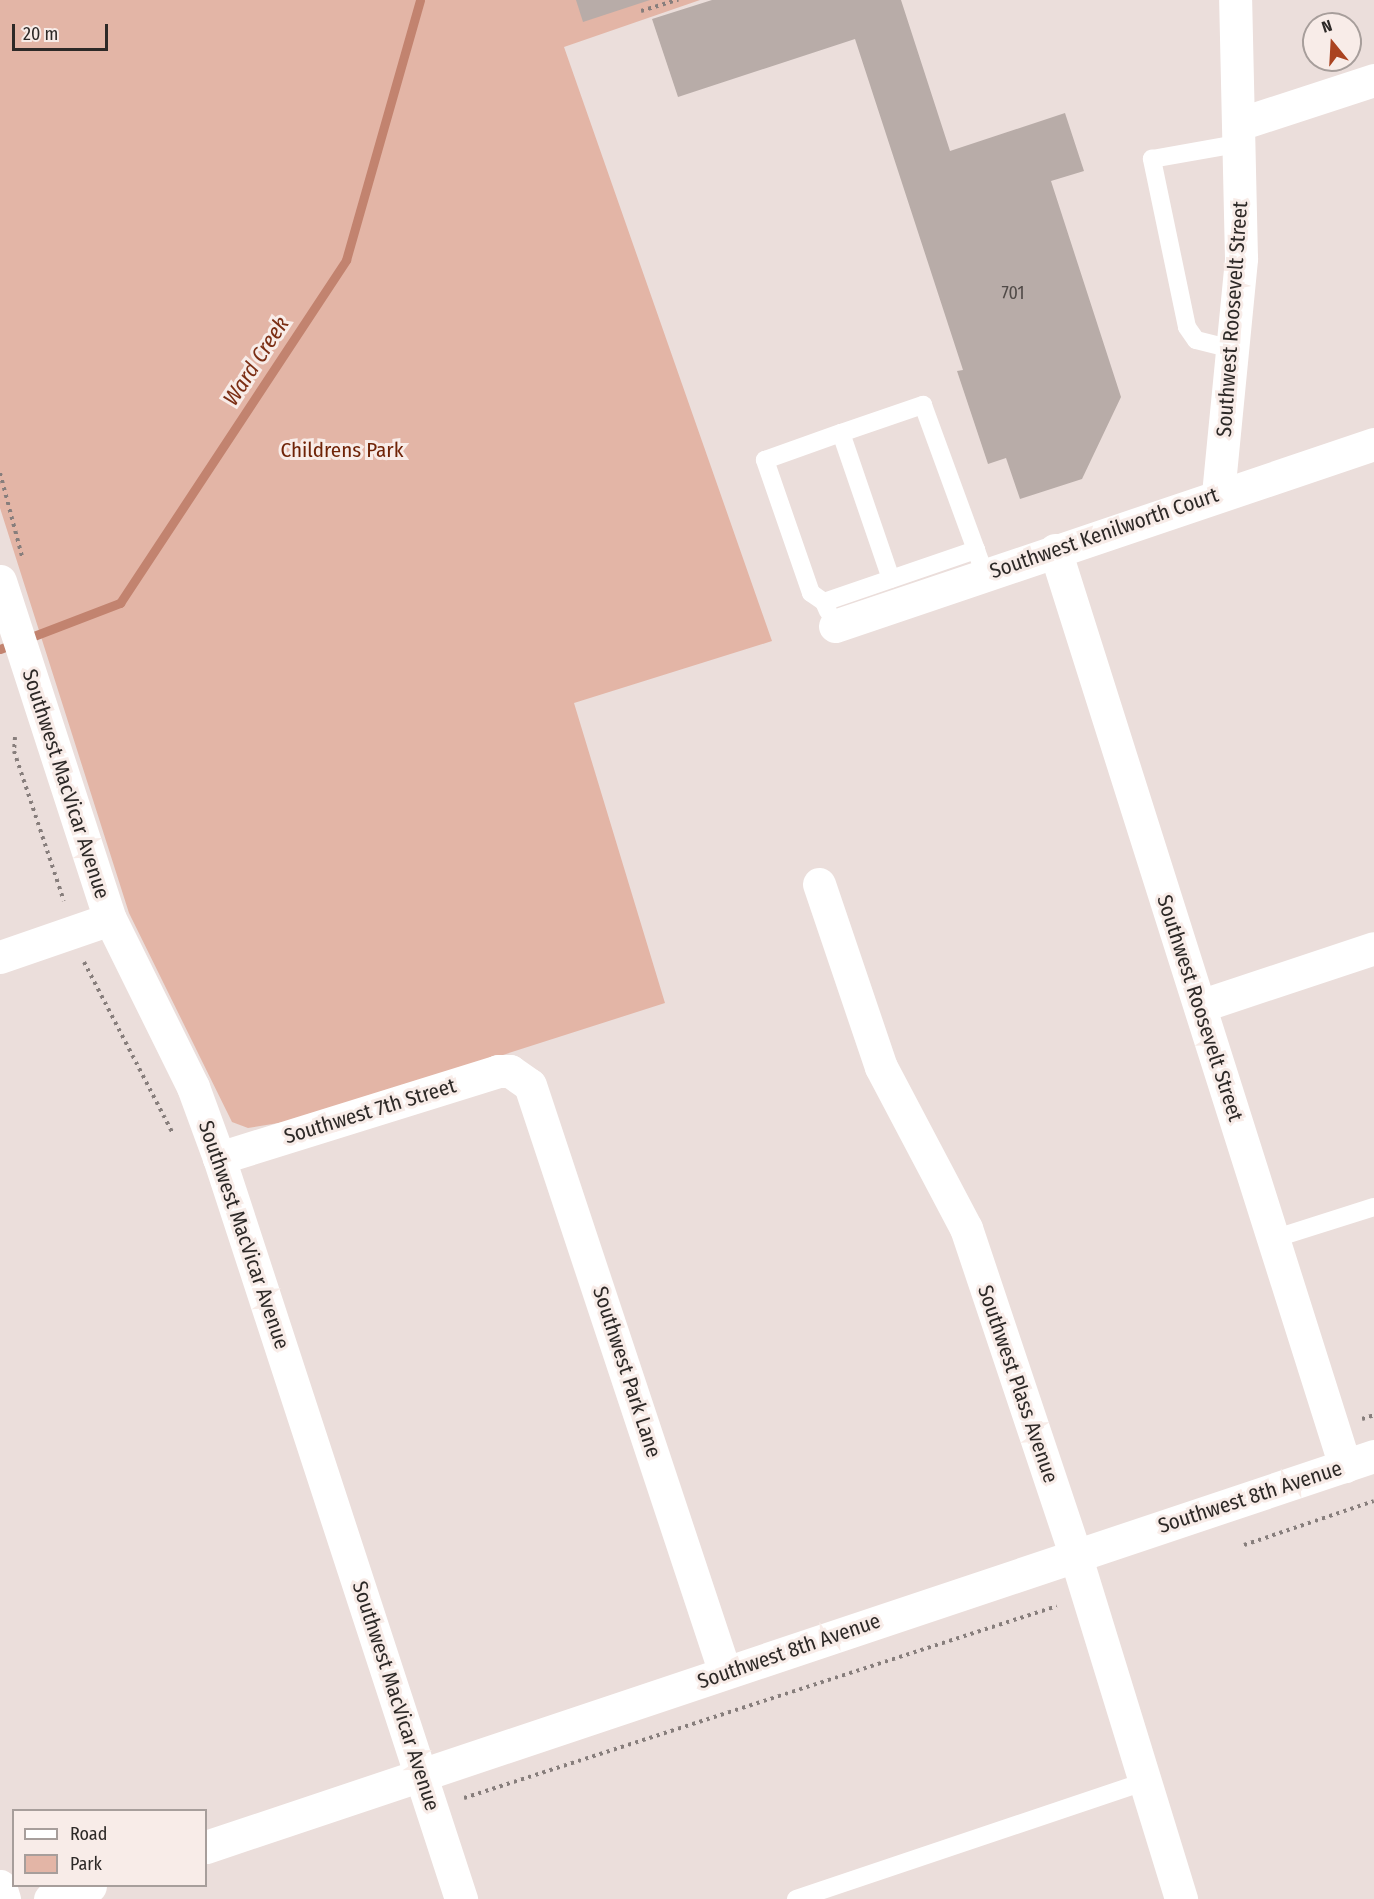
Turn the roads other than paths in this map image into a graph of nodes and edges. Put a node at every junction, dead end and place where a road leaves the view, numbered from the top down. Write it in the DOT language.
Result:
graph roads {
  1 [pos="1235,0"];
  2 [pos="1374,80"];
  3 [pos="1242,133"];
  4 [pos="1232,349"];
  5 [pos="841,433"];
  6 [pos="1374,444"];
  7 [pos="1218,494"];
  8 [pos="1055,550"];
  9 [pos="980,562"];
  10 [pos="13,573"];
  11 [pos="891,579"];
  12 [pos="829,614"];
  13 [pos="819,884"];
  14 [pos="110,919"];
  15 [pos="1374,948"];
  16 [pos="0,957"];
  17 [pos="1200,1006"];
  18 [pos="521,1077"];
  19 [pos="219,1158"];
  20 [pos="1374,1207"];
  21 [pos="1273,1239"];
  22 [pos="1359,1461"];
  23 [pos="1076,1554"];
  24 [pos="725,1672"];
  25 [pos="423,1775"];
  26 [pos="1143,1782"];
  27 [pos="207,1847"];
  28 [pos="0,1886"];
  29 [pos="87,1887"];
  30 [pos="4,1899"];
  31 [pos="50,1899"];
  32 [pos="461,1899"];
  33 [pos="796,1899"];
  34 [pos="1181,1899"];
  1 -- 3 [label="street, Southwest Roosevelt Street"];
  2 -- 3 [label="street"];
  3 -- 4 [label="street, Southwest Roosevelt Street"];
  3 -- 4 [label="lane"];
  4 -- 7 [label="street, Southwest Roosevelt Street"];
  5 -- 9 [label="lane"];
  5 -- 11 [label="lane"];
  5 -- 12 [label="lane"];
  6 -- 7 [label="street, Southwest Kenilworth Court"];
  7 -- 8 [label="street, Southwest Kenilworth Court"];
  8 -- 9 [label="street, Southwest Kenilworth Court"];
  8 -- 17 [label="street, Southwest Roosevelt Street"];
  9 -- 11 [label="lane"];
  9 -- 12 [label="street, Southwest Kenilworth Court"];
  10 -- 14 [label="street, Southwest MacVicar Avenue"];
  11 -- 12 [label="lane"];
  13 -- 23 [label="street, Southwest Plass Avenue"];
  14 -- 16 [label="street"];
  14 -- 19 [label="street, Southwest MacVicar Avenue"];
  15 -- 17 [label="street"];
  17 -- 21 [label="street, Southwest Roosevelt Street"];
  18 -- 19 [label="street, Southwest 7th Street"];
  18 -- 24 [label="street, Southwest Park Lane"];
  19 -- 25 [label="street, Southwest MacVicar Avenue"];
  20 -- 21 [label="lane"];
  21 -- 22 [label="street, Southwest Roosevelt Street"];
  22 -- 23 [label="street, Southwest 8th Avenue"];
  23 -- 24 [label="street, Southwest 8th Avenue"];
  23 -- 26 [label="street, Southwest Plass Avenue"];
  24 -- 25 [label="street, Southwest 8th Avenue"];
  25 -- 27 [label="street, Southwest 8th Avenue"];
  25 -- 32 [label="street, Southwest MacVicar Avenue"];
  26 -- 33 [label="lane"];
  26 -- 34 [label="street, Southwest Plass Avenue"];
  28 -- 30 [label="street"];
  29 -- 31 [label="street"];
}
